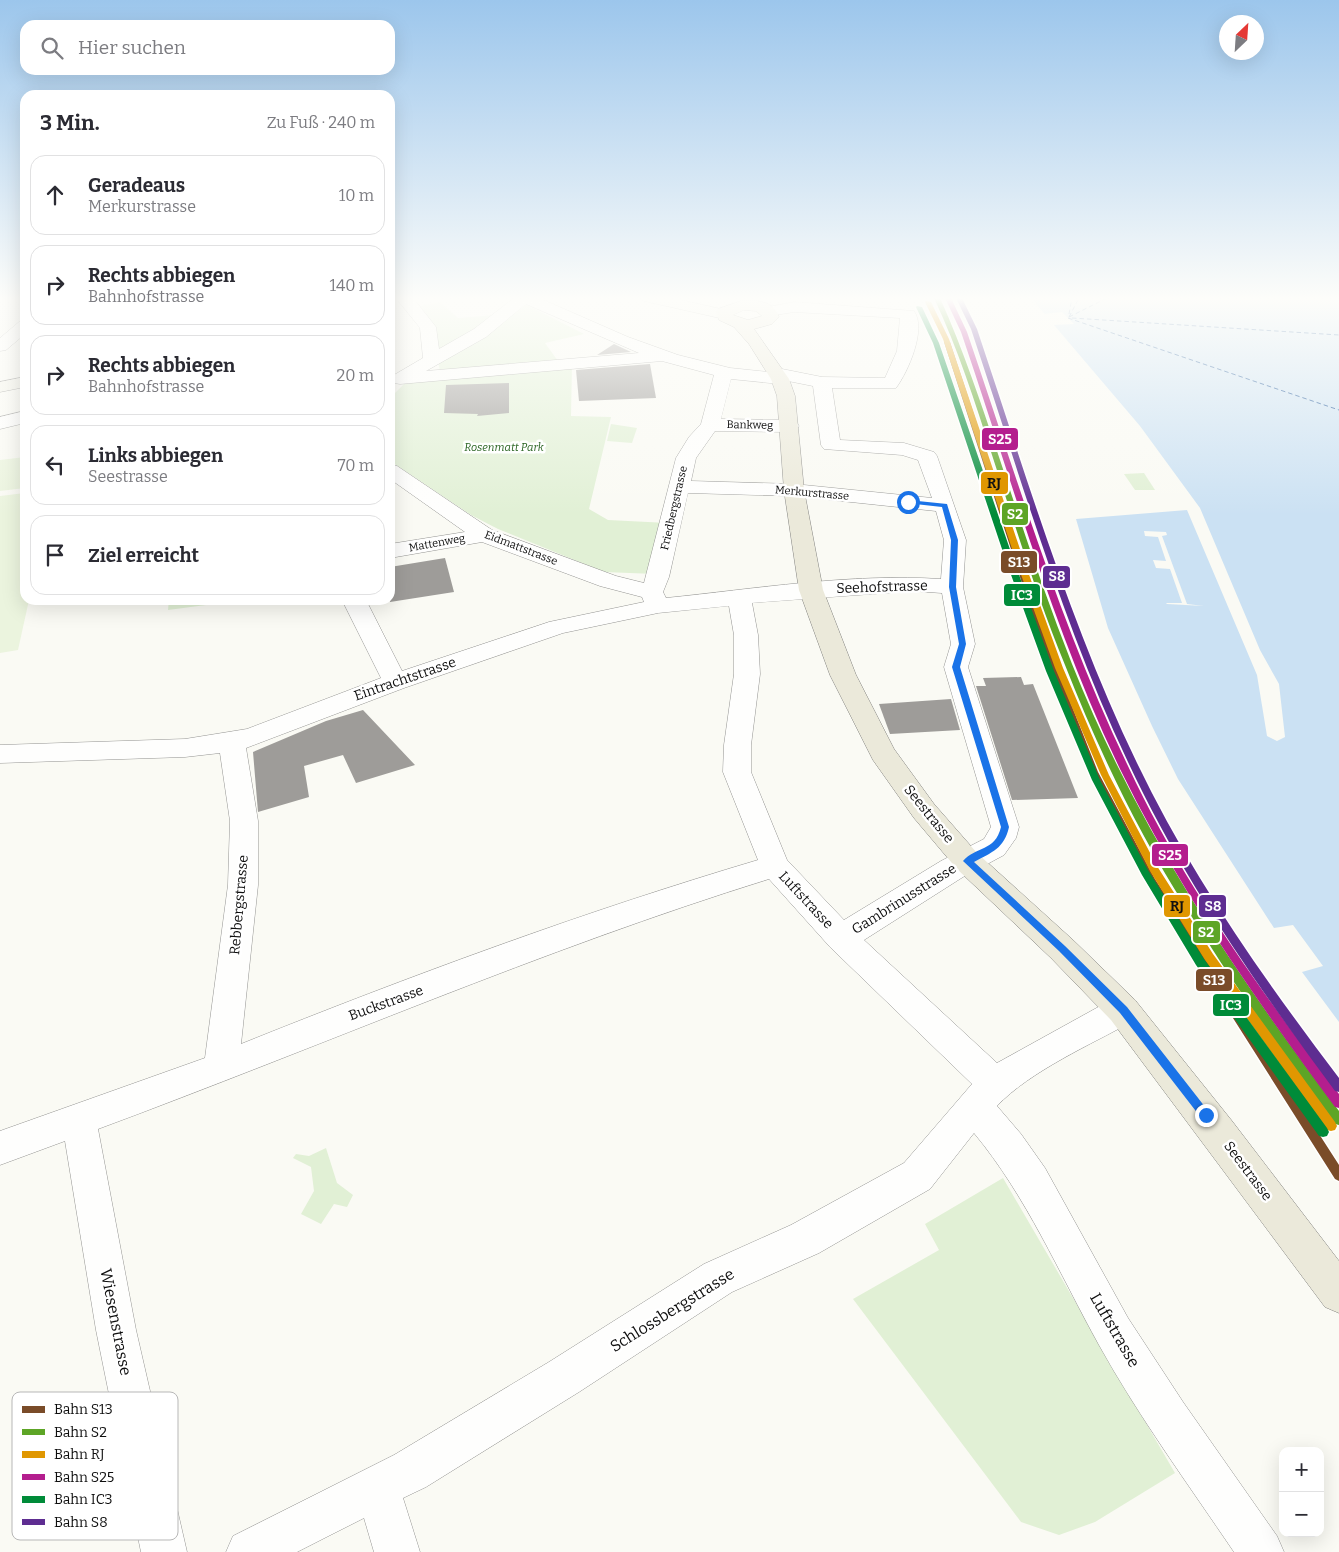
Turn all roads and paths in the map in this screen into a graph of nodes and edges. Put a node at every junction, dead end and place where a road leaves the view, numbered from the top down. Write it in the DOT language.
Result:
graph roads {
  1 [pos="414,370"];
  2 [pos="526,370"];
  3 [pos="718,370"];
  4 [pos="774,370"];
  5 [pos="899,370"];
  6 [pos="724,372"];
  7 [pos="778,376"];
  8 [pos="822,382"];
  9 [pos="20,383"];
  10 [pos="395,384"];
  11 [pos="0,387"];
  12 [pos="20,418"];
  13 [pos="0,423"];
  14 [pos="710,424"];
  15 [pos="789,426"];
  16 [pos="395,473"];
  17 [pos="678,487"];
  18 [pos="794,490"];
  19 [pos="945,506"];
  20 [pos="484,535"];
  21 [pos="395,550"];
  22 [pos="952,587"];
  23 [pos="811,590"];
  24 [pos="739,597"];
  25 [pos="655,599"];
  26 [pos="356,605"];
  27 [pos="395,682"];
  28 [pos="232,742"];
  29 [pos="0,754"];
  30 [pos="967,861"];
  31 [pos="775,866"];
  32 [pos="841,938"];
  33 [pos="1123,1010"];
  34 [pos="221,1068"];
  35 [pos="984,1095"];
  36 [pos="79,1120"];
  37 [pos="0,1148"];
  38 [pos="1339,1293"];
  39 [pos="129,1392"];
  40 [pos="378,1488"];
  41 [pos="249,1552"];
  42 [pos="397,1552"];
  43 [pos="1261,1552"];
  1 -- 10 [label="street"];
  2 -- 10 [label="street"];
  3 -- 6 [label="street"];
  4 -- 7 [label="main road, Seestrasse"];
  5 -- 8 [label="street"];
  6 -- 7 [label="street"];
  6 -- 14 [label="street, Friedbergstrasse"];
  7 -- 8 [label="street"];
  7 -- 15 [label="main road, Seestrasse"];
  8 -- 19 [label="street, Gambrinusstrasse"];
  9 -- 11 [label="main road"];
  12 -- 13 [label="street"];
  14 -- 15 [label="street, Bankweg"];
  14 -- 17 [label="street, Friedbergstrasse"];
  15 -- 18 [label="main road, Seestrasse"];
  16 -- 20 [label="street, Eidmattstrasse"];
  17 -- 18 [label="street, Merkurstrasse"];
  17 -- 25 [label="street, Friedbergstrasse"];
  18 -- 19 [label="street, Merkurstrasse"];
  18 -- 23 [label="main road, Seestrasse"];
  19 -- 22 [label="street, Gambrinusstrasse"];
  20 -- 21 [label="street, Mattenweg"];
  20 -- 25 [label="street, Eidmattstrasse"];
  22 -- 23 [label="street, Seehofstrasse"];
  22 -- 30 [label="street, Gambrinusstrasse"];
  23 -- 24 [label="street, Eintrachtstrasse"];
  23 -- 30 [label="main road, Seestrasse"];
  24 -- 25 [label="street, Eintrachtstrasse"];
  24 -- 31 [label="street, Luftstrasse"];
  25 -- 27 [label="street, Eintrachtstrasse"];
  26 -- 27 [label="street"];
  27 -- 28 [label="street, Eintrachtstrasse"];
  28 -- 29 [label="street, Eintrachtstrasse"];
  28 -- 34 [label="street, Rebbergstrasse"];
  30 -- 32 [label="street, Gambrinusstrasse"];
  30 -- 33 [label="main road, Seestrasse"];
  31 -- 32 [label="street, Luftstrasse"];
  31 -- 34 [label="street, Buckstrasse"];
  32 -- 35 [label="street, Luftstrasse"];
  33 -- 35 [label="street, Schlossbergstrasse"];
  33 -- 38 [label="main road, Seestrasse"];
  34 -- 36 [label="street, Buckstrasse"];
  35 -- 40 [label="street, Schlossbergstrasse"];
  35 -- 43 [label="street, Luftstrasse"];
  36 -- 37 [label="street, Buckstrasse"];
  36 -- 39 [label="street, Wiesenstrasse"];
  40 -- 41 [label="street, Schlossbergstrasse"];
  40 -- 42 [label="street"];
}
